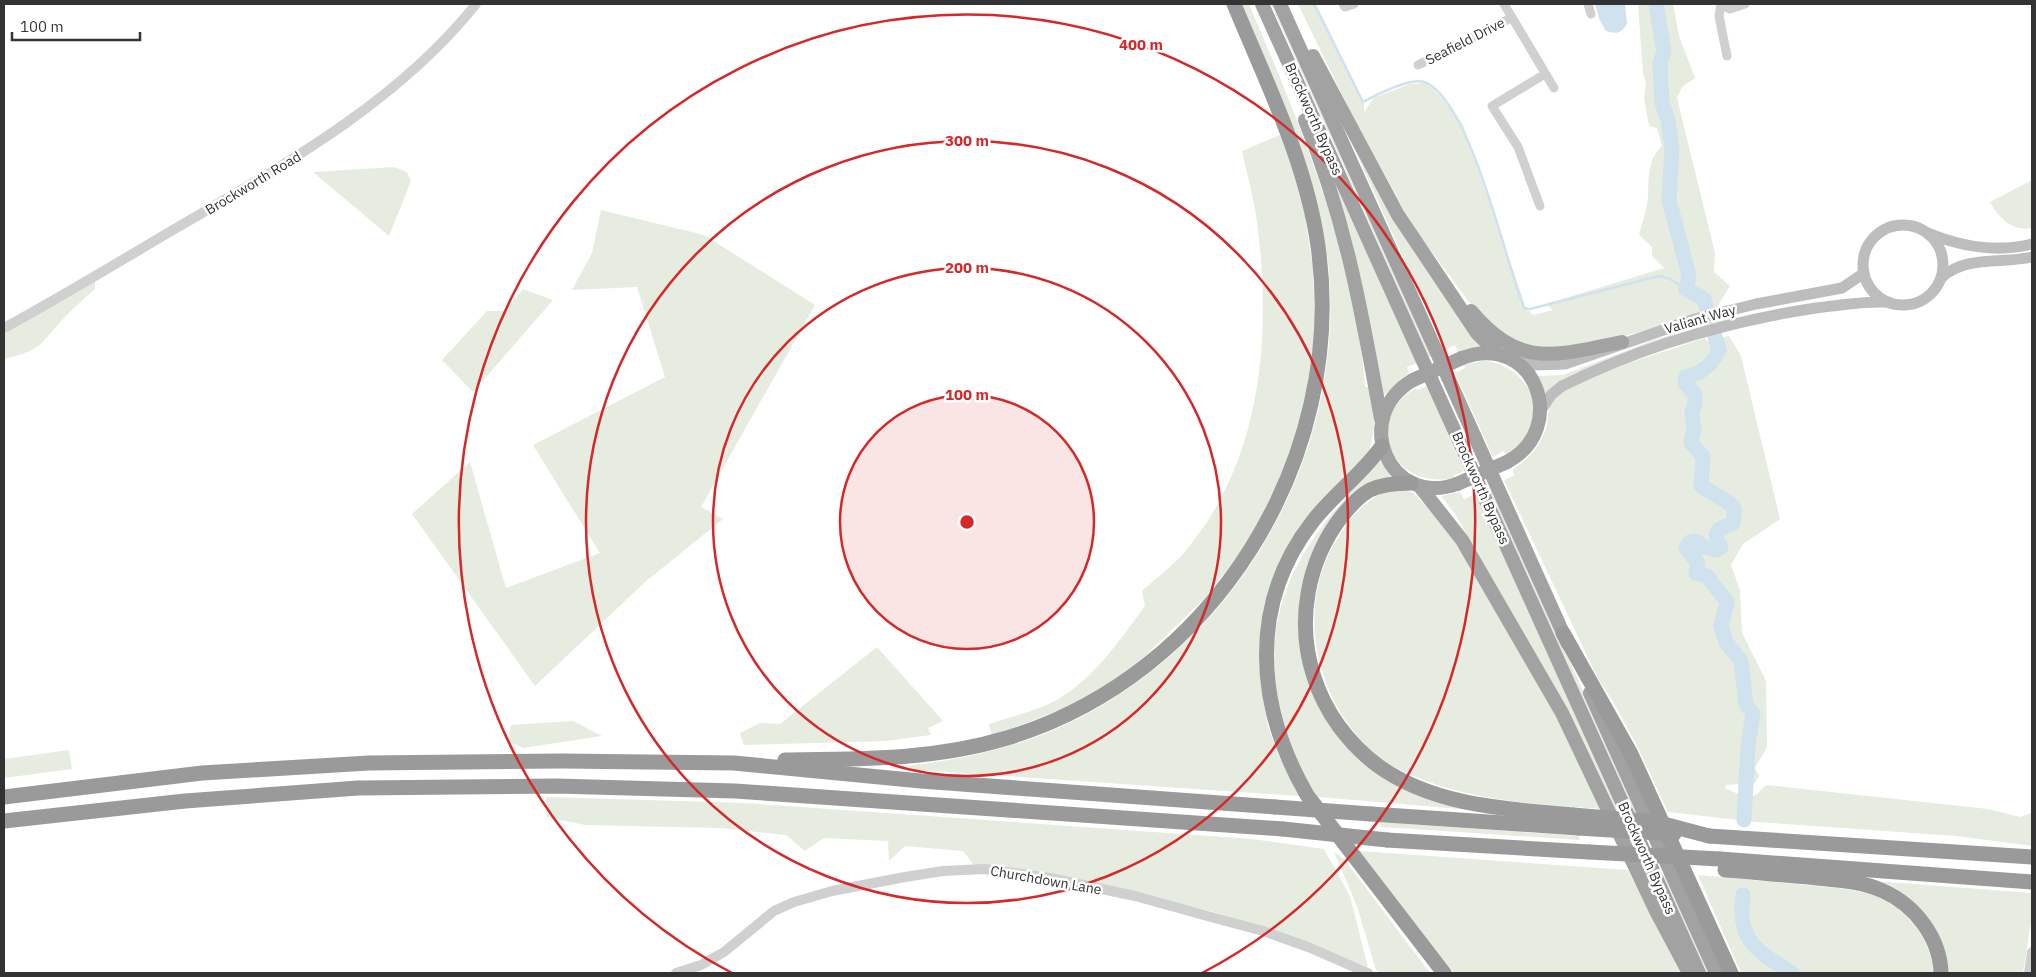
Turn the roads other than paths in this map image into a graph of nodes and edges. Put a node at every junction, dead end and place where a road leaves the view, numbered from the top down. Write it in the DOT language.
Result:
graph roads {
  1 [pos="476,4"];
  2 [pos="1234,4"];
  3 [pos="1258,4"];
  4 [pos="1262,4"];
  5 [pos="1280,4"];
  6 [pos="1286,4"];
  7 [pos="1343,4"];
  8 [pos="1354,4"];
  9 [pos="1504,4"];
  10 [pos="1588,4"];
  11 [pos="1745,4"];
  12 [pos="1722,5"];
  13 [pos="1591,14"];
  14 [pos="1512,18"];
  15 [pos="1727,56"];
  16 [pos="1418,65"];
  17 [pos="1545,74"];
  18 [pos="1554,88"];
  19 [pos="1540,206"];
  20 [pos="1924,231"];
  21 [pos="2032,244"];
  22 [pos="2032,257"];
  23 [pos="1864,272"];
  24 [pos="1437,274"];
  25 [pos="1941,278"];
  26 [pos="1888,302"];
  27 [pos="4,328"];
  28 [pos="1622,342"];
  29 [pos="1498,354"];
  30 [pos="1515,360"];
  31 [pos="1540,412"];
  32 [pos="1381,419"];
  33 [pos="1382,446"];
  34 [pos="1416,485"];
  35 [pos="1563,633"];
  36 [pos="734,763"];
  37 [pos="4,797"];
  38 [pos="4,821"];
  39 [pos="1576,822"];
  40 [pos="2032,857"];
  41 [pos="1722,864"];
  42 [pos="2025,882"];
  43 [pos="2032,952"];
  44 [pos="676,973"];
  45 [pos="1368,973"];
  46 [pos="1444,973"];
  47 [pos="1689,973"];
  48 [pos="1699,973"];
  49 [pos="1716,973"];
  50 [pos="1732,973"];
  51 [pos="1941,973"];
  52 [pos="2029,973"];
  1 -- 27 [label="street, Brockworth Road"];
  2 -- 36 [label="highway"];
  3 -- 32 [label="highway"];
  4 -- 48 [label="highway, Brockworth Bypass"];
  5 -- 35 [label="highway, Brockworth Bypass"];
  6 -- 24 [label="highway"];
  7 -- 8 [label="street"];
  9 -- 14 [label="street"];
  10 -- 13 [label="street"];
  11 -- 12 [label="street"];
  12 -- 15 [label="street"];
  14 -- 16 [label="street, Seafield Drive"];
  14 -- 17 [label="street"];
  17 -- 18 [label="street"];
  17 -- 19 [label="street"];
  20 -- 21 [label="main road"];
  20 -- 23 [label="main road"];
  20 -- 25 [label="main road"];
  22 -- 25 [label="main road"];
  23 -- 26 [label="main road"];
  23 -- 28 [label="main road, Valiant Way"];
  24 -- 28 [label="highway"];
  24 -- 29 [label="highway"];
  25 -- 26 [label="main road"];
  26 -- 31 [label="main road, Valiant Way"];
  28 -- 30 [label="main road, Valiant Way"];
  29 -- 30 [label="highway"];
  29 -- 32 [label="highway, bridge"];
  30 -- 31 [label="highway"];
  31 -- 34 [label="highway, bridge"];
  32 -- 33 [label="highway"];
  33 -- 34 [label="highway"];
  33 -- 46 [label="highway"];
  34 -- 39 [label="highway"];
  34 -- 47 [label="highway"];
  35 -- 49 [label="highway, Brockworth Bypass"];
  35 -- 50 [label="highway"];
  36 -- 37 [label="highway"];
  36 -- 39 [label="highway, bridge"];
  38 -- 41 [label="highway, bridge"];
  39 -- 40 [label="highway, bridge"];
  41 -- 42 [label="highway"];
  41 -- 51 [label="highway"];
  43 -- 52 [label="street"];
  44 -- 45 [label="street, Churchdown Lane"];
}
